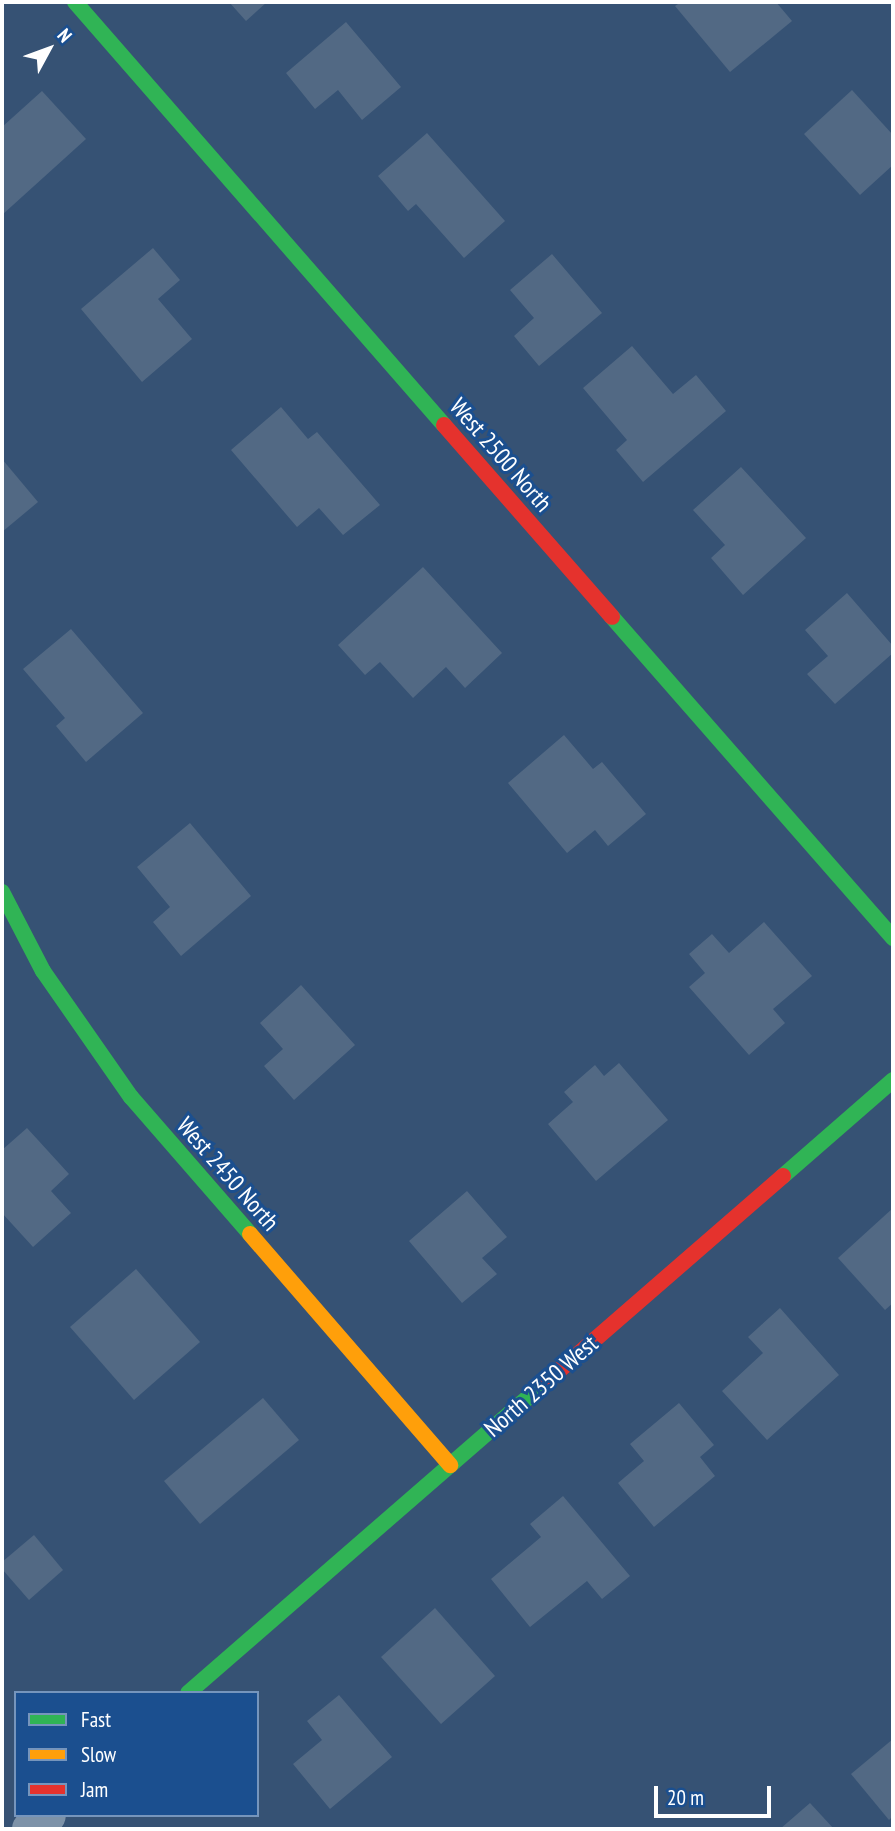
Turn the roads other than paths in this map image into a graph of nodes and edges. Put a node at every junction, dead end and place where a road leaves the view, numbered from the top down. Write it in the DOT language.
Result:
graph roads {
  1 [pos="75,2"];
  2 [pos="2,892"];
  3 [pos="893,939"];
  4 [pos="893,1080"];
  5 [pos="450,1465"];
  6 [pos="190,1691"];
  7 [pos="45,1817"];
  8 [pos="31,1829"];
  1 -- 3 [label="street, West 2500 North"];
  2 -- 5 [label="street, West 2450 North"];
  4 -- 5 [label="street, North 2350 West"];
  5 -- 6 [label="street, North 2350 West"];
  7 -- 8 [label="street"];
}
